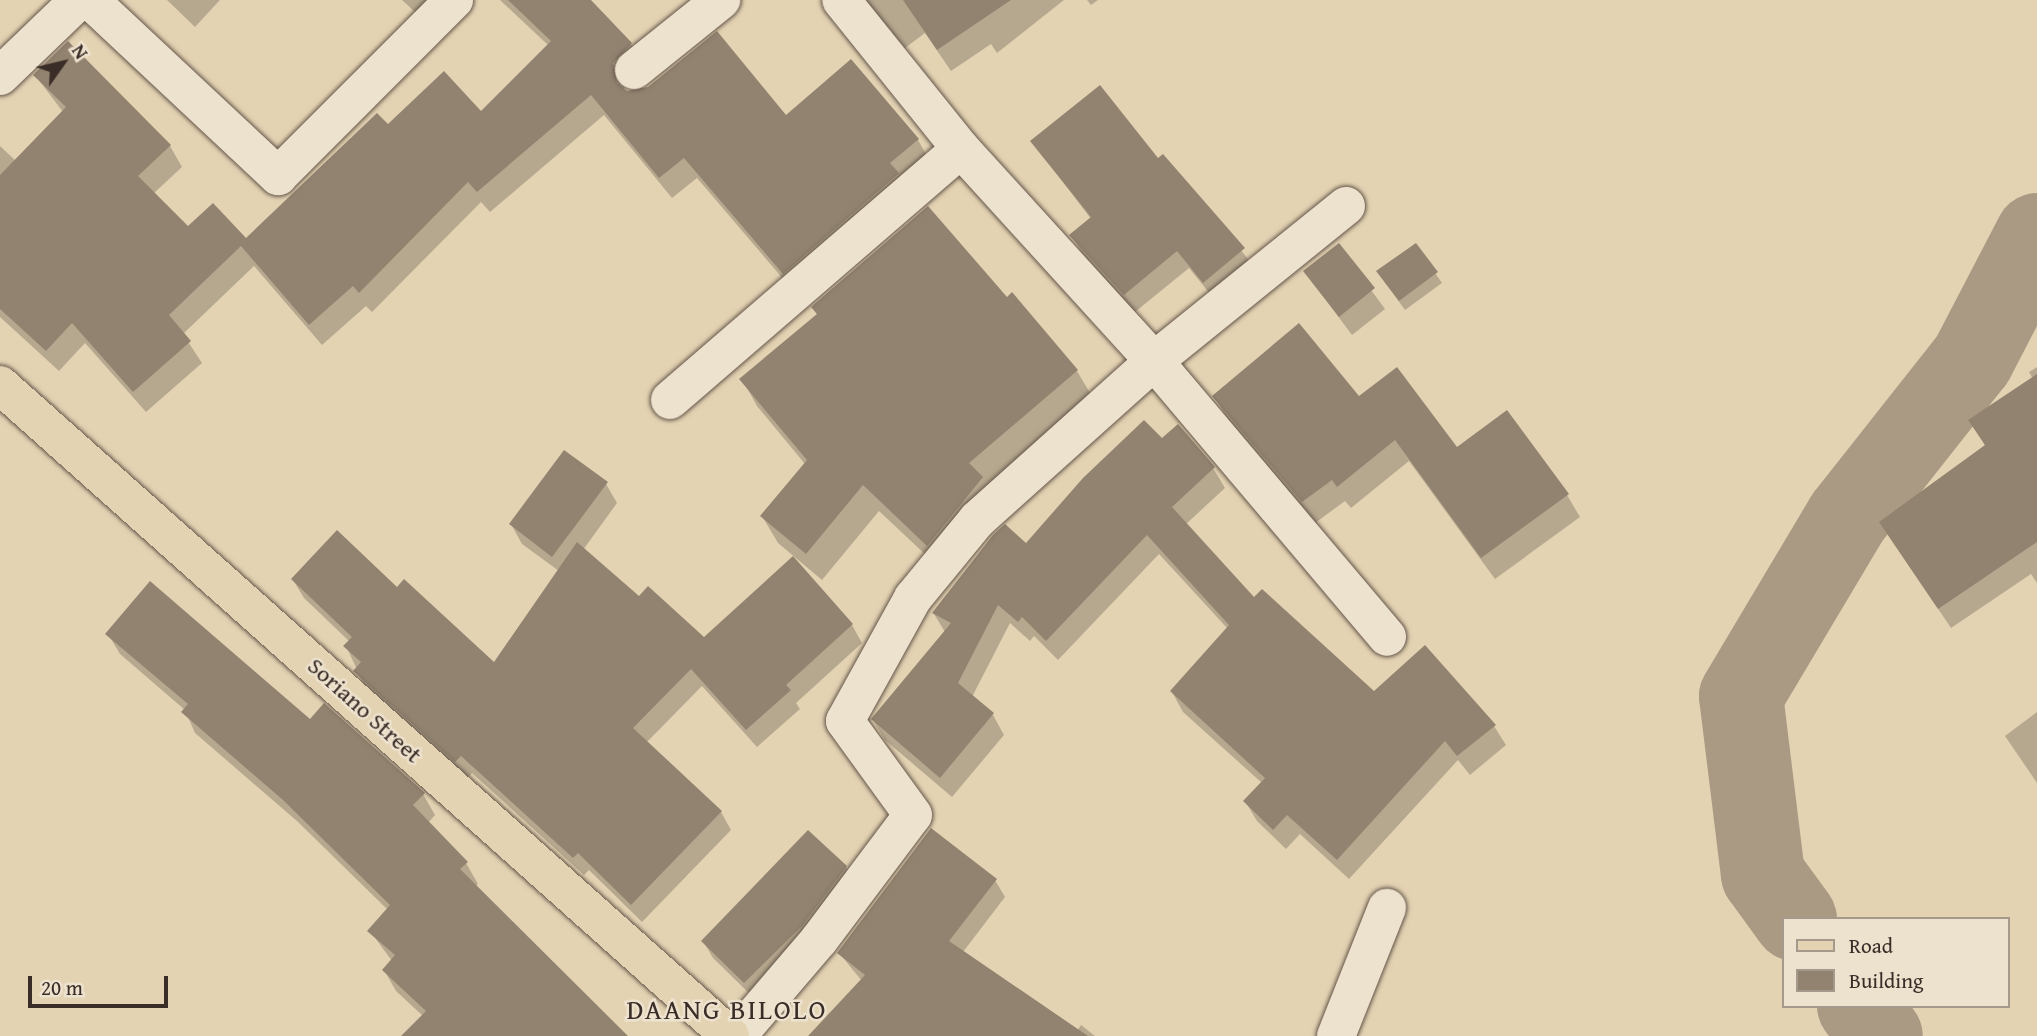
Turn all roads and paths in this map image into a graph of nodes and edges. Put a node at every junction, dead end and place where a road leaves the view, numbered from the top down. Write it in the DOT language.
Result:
graph roads {
  1 [pos="79,0"];
  2 [pos="90,0"];
  3 [pos="454,0"];
  4 [pos="722,0"];
  5 [pos="841,0"];
  6 [pos="635,69"];
  7 [pos="0,76"];
  8 [pos="961,149"];
  9 [pos="1346,206"];
  10 [pos="1153,361"];
  11 [pos="0,385"];
  12 [pos="670,400"];
  13 [pos="1387,637"];
  14 [pos="1387,908"];
  15 [pos="730,1036"];
  16 [pos="737,1036"];
  17 [pos="1336,1036"];
  1 -- 7 [label="street"];
  2 -- 3 [label="street"];
  4 -- 6 [label="street"];
  5 -- 8 [label="street"];
  8 -- 10 [label="street"];
  8 -- 12 [label="street"];
  9 -- 10 [label="street"];
  10 -- 13 [label="street"];
  10 -- 16 [label="street"];
  11 -- 15 [label="main road, Soriano Street"];
  14 -- 17 [label="street"];
}
